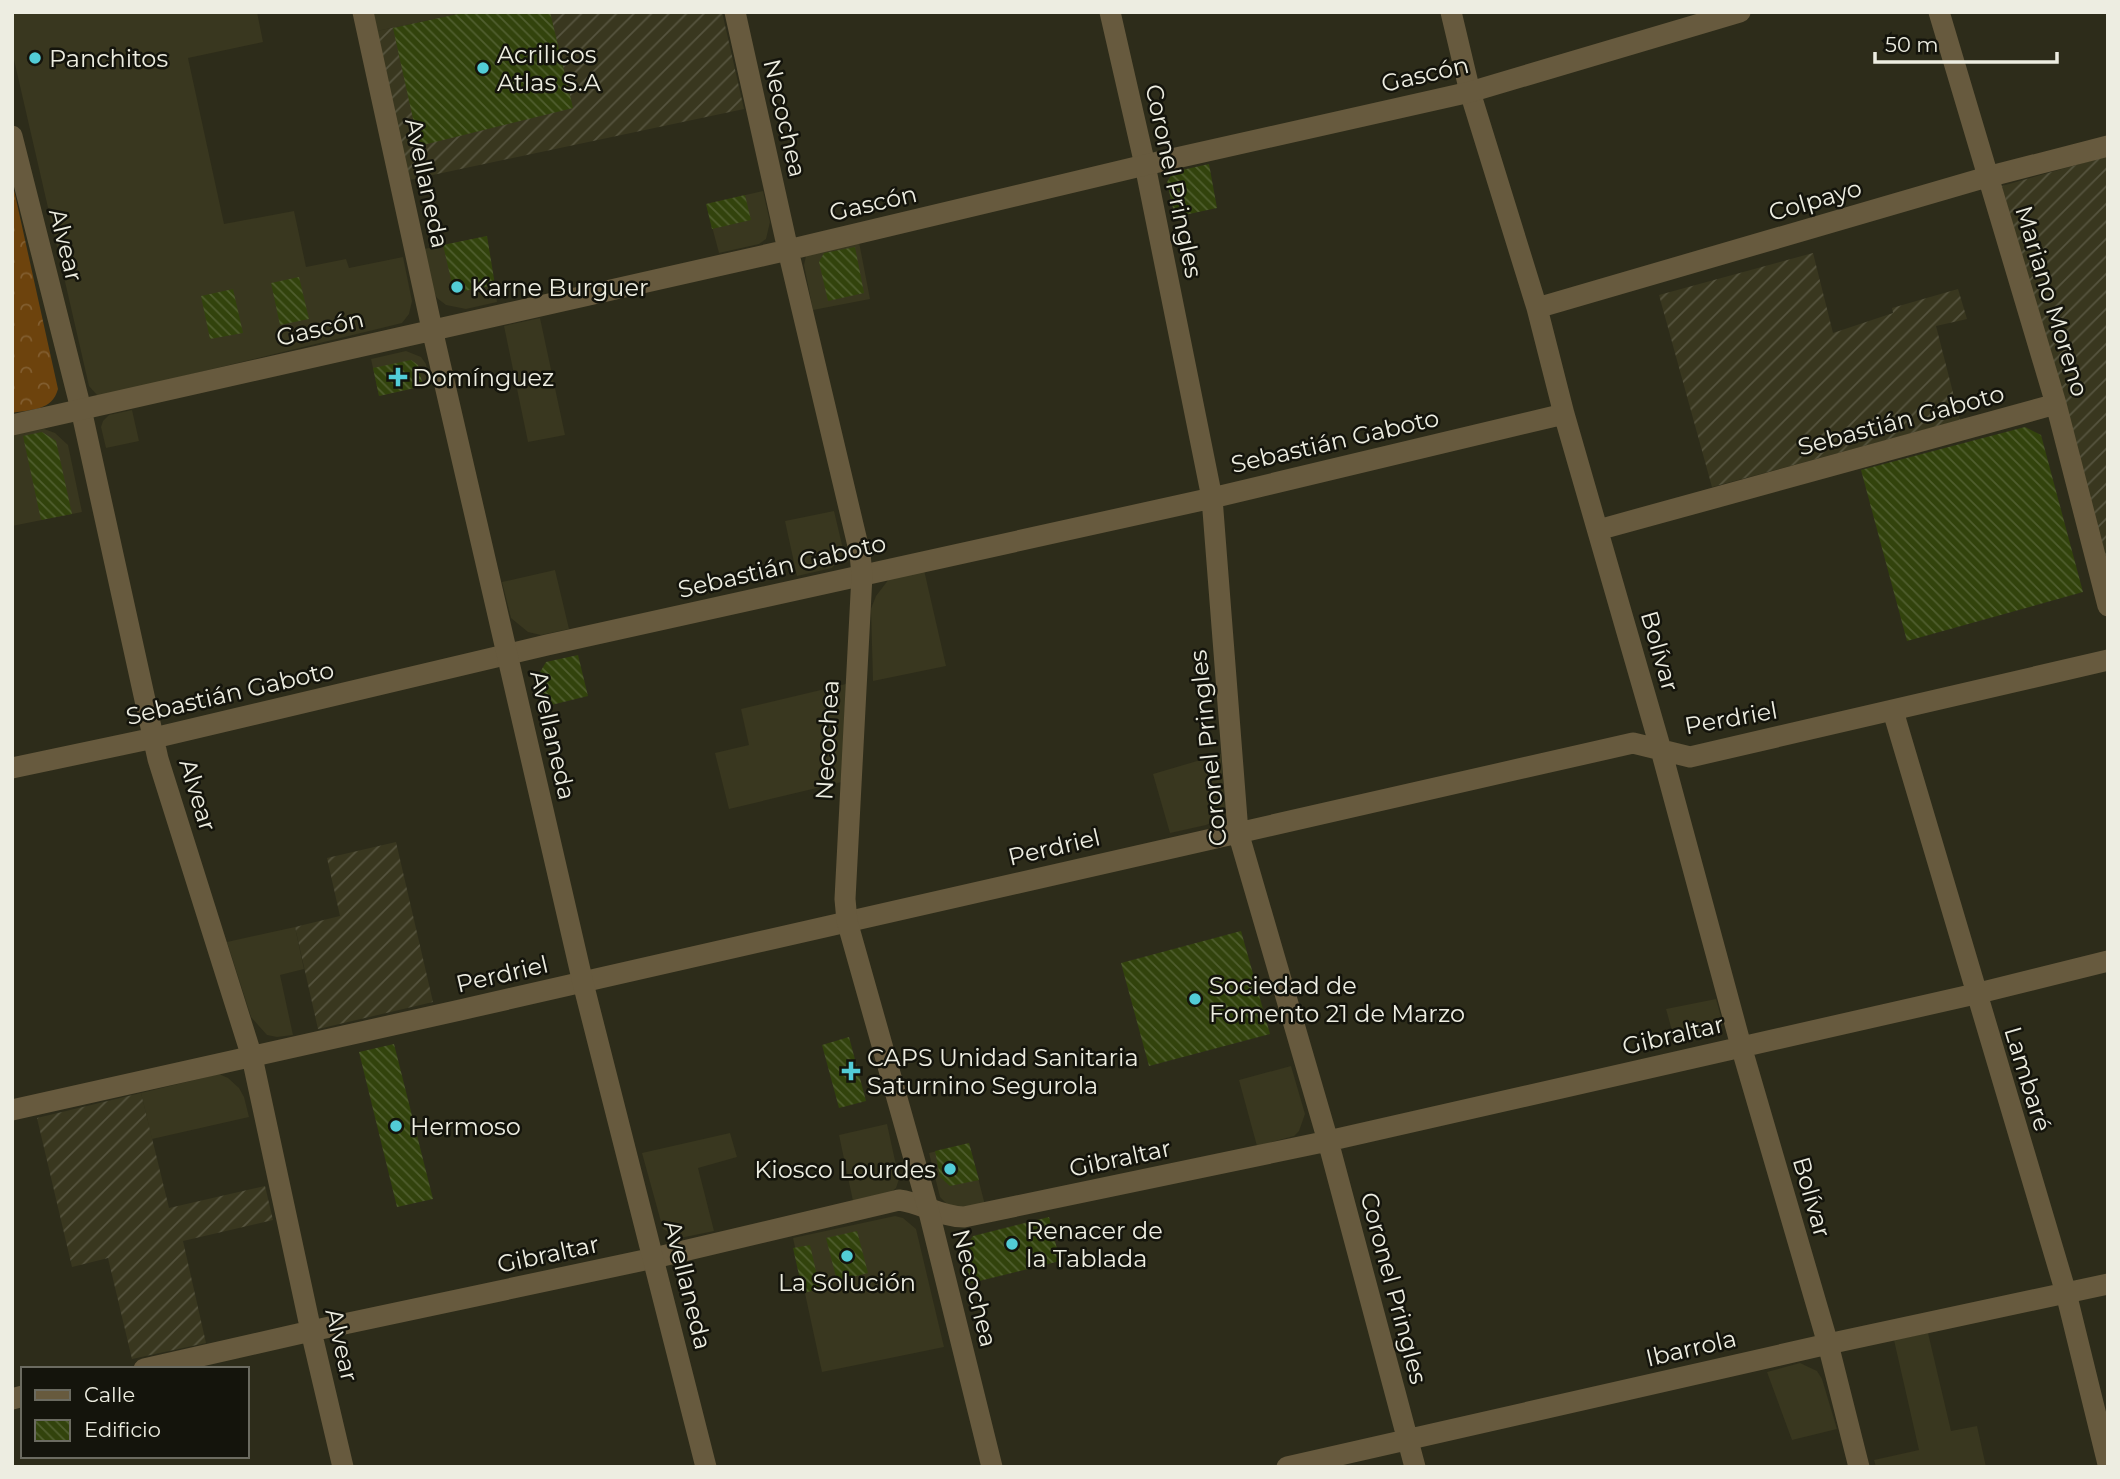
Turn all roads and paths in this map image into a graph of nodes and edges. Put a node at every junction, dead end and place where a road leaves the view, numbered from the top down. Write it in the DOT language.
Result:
graph roads {
  1 [pos="363,12"];
  2 [pos="735,12"];
  3 [pos="1110,12"];
  4 [pos="1451,12"];
  5 [pos="1741,12"];
  6 [pos="1939,12"];
  7 [pos="1470,92"];
  8 [pos="12,136"];
  9 [pos="2108,146"];
  10 [pos="1145,164"];
  11 [pos="1987,177"];
  12 [pos="788,250"];
  13 [pos="1537,308"];
  14 [pos="432,329"];
  15 [pos="2056,404"];
  16 [pos="80,409"];
  17 [pos="1564,414"];
  18 [pos="12,425"];
  19 [pos="1212,498"];
  20 [pos="1598,530"];
  21 [pos="862,575"];
  22 [pos="2108,606"];
  23 [pos="508,654"];
  24 [pos="2108,660"];
  25 [pos="1893,711"];
  26 [pos="155,738"];
  27 [pos="1661,750"];
  28 [pos="12,768"];
  29 [pos="1238,832"];
  30 [pos="847,921"];
  31 [pos="2108,961"];
  32 [pos="583,983"];
  33 [pos="1975,994"];
  34 [pos="1741,1046"];
  35 [pos="252,1057"];
  36 [pos="12,1110"];
  37 [pos="1328,1141"];
  38 [pos="928,1208"];
  39 [pos="654,1258"];
  40 [pos="2108,1284"];
  41 [pos="2066,1293"];
  42 [pos="311,1331"];
  43 [pos="1828,1344"];
  44 [pos="153,1367"];
  45 [pos="1407,1439"];
  46 [pos="2108,1464"];
  47 [pos="343,1467"];
  48 [pos="706,1467"];
  49 [pos="992,1467"];
  50 [pos="1287,1467"];
  51 [pos="1415,1467"];
  52 [pos="1859,1467"];
  1 -- 14 [label="street, Avellaneda"];
  2 -- 12 [label="street, Necochea"];
  3 -- 10 [label="street, Coronel Pringles"];
  4 -- 7 [label="street, Bolívar"];
  5 -- 7 [label="street, Gascón"];
  6 -- 11 [label="street, Mariano Moreno"];
  7 -- 10 [label="street, Gascón"];
  7 -- 13 [label="street, Bolívar"];
  8 -- 16 [label="street, Alvear"];
  9 -- 11 [label="street, Colpayo"];
  10 -- 12 [label="street, Gascón"];
  10 -- 19 [label="street, Coronel Pringles"];
  11 -- 13 [label="street, Colpayo"];
  11 -- 15 [label="street, Mariano Moreno"];
  12 -- 14 [label="street, Gascón"];
  12 -- 21 [label="street, Necochea"];
  13 -- 17 [label="street, Bolívar"];
  14 -- 16 [label="street, Gascón"];
  14 -- 23 [label="street, Avellaneda"];
  15 -- 20 [label="street, Sebastián Gaboto"];
  15 -- 22 [label="street, Mariano Moreno"];
  16 -- 18 [label="street, Gascón"];
  16 -- 26 [label="street, Alvear"];
  17 -- 19 [label="street, Sebastián Gaboto"];
  17 -- 20 [label="street, Bolívar"];
  19 -- 21 [label="street, Sebastián Gaboto"];
  19 -- 29 [label="street, Coronel Pringles"];
  20 -- 27 [label="street, Bolívar"];
  21 -- 23 [label="street, Sebastián Gaboto"];
  21 -- 30 [label="street, Necochea"];
  23 -- 26 [label="street, Sebastián Gaboto"];
  23 -- 32 [label="street, Avellaneda"];
  24 -- 25 [label="street, Perdriel"];
  25 -- 27 [label="street, Perdriel"];
  25 -- 33 [label="street, Lambaré"];
  26 -- 28 [label="street, Sebastián Gaboto"];
  26 -- 35 [label="street, Alvear"];
  27 -- 29 [label="street, Perdriel"];
  27 -- 34 [label="street, Bolívar"];
  29 -- 30 [label="street, Perdriel"];
  29 -- 37 [label="street, Coronel Pringles"];
  30 -- 32 [label="street, Perdriel"];
  30 -- 38 [label="street, Necochea"];
  31 -- 33 [label="street, Gibraltar"];
  32 -- 35 [label="street, Perdriel"];
  32 -- 39 [label="street, Avellaneda"];
  33 -- 34 [label="street, Gibraltar"];
  33 -- 41 [label="street, Lambaré"];
  34 -- 37 [label="street, Gibraltar"];
  34 -- 43 [label="street, Bolívar"];
  35 -- 36 [label="street, Perdriel"];
  35 -- 42 [label="street, Alvear"];
  37 -- 38 [label="street, Gibraltar"];
  37 -- 45 [label="street, Coronel Pringles"];
  38 -- 39 [label="street, Gibraltar"];
  38 -- 49 [label="street, Necochea"];
  39 -- 42 [label="street, Gibraltar"];
  39 -- 48 [label="street, Avellaneda"];
  40 -- 41 [label="street, Ibarrola"];
  41 -- 43 [label="street, Ibarrola"];
  41 -- 46 [label="street, Lambaré"];
  42 -- 44 [label="street, Gibraltar"];
  42 -- 47 [label="street, Alvear"];
  43 -- 45 [label="street, Ibarrola"];
  43 -- 52 [label="street, Bolívar"];
  45 -- 50 [label="street, Ibarrola"];
  45 -- 51 [label="street, Coronel Pringles"];
}
